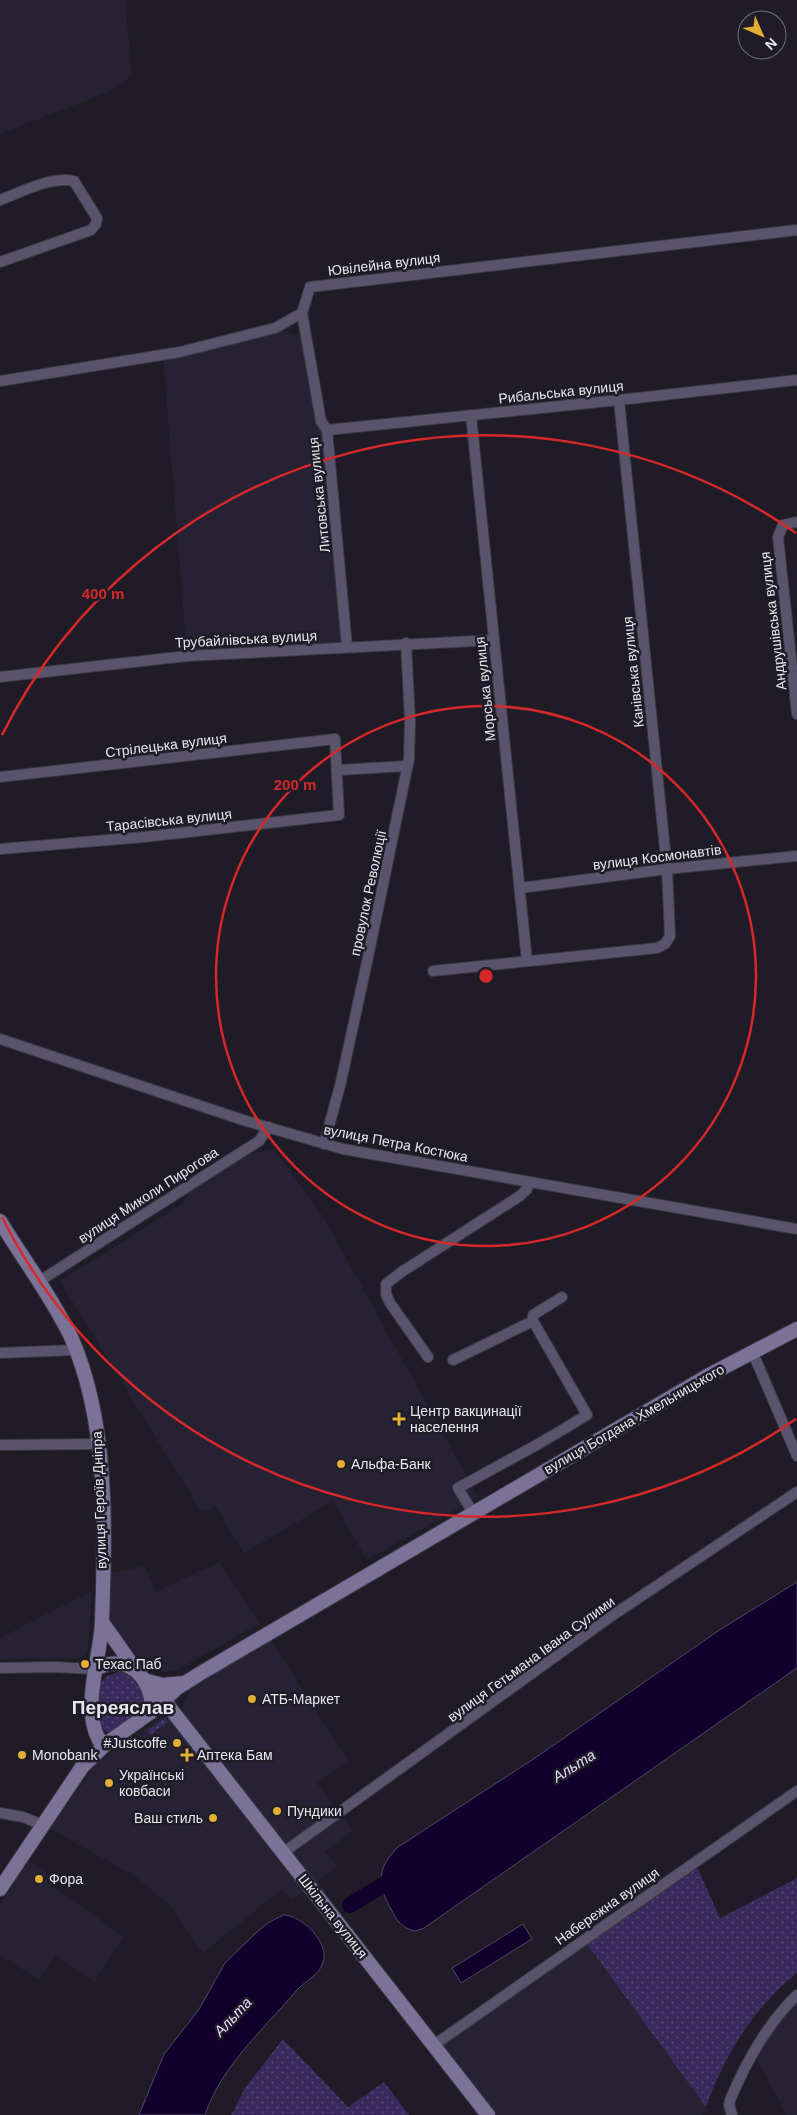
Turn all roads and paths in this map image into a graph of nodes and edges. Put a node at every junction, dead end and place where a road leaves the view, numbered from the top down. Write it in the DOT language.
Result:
graph roads {
  1 [pos="0,200"];
  2 [pos="797,230"];
  3 [pos="0,262"];
  4 [pos="302,312"];
  5 [pos="797,380"];
  6 [pos="0,381"];
  7 [pos="619,400"];
  8 [pos="472,415"];
  9 [pos="327,430"];
  10 [pos="797,522"];
  11 [pos="494,640"];
  12 [pos="406,643"];
  13 [pos="347,647"];
  14 [pos="795,673"];
  15 [pos="0,677"];
  16 [pos="797,714"];
  17 [pos="407,766"];
  18 [pos="338,770"];
  19 [pos="0,777"];
  20 [pos="0,849"];
  21 [pos="797,856"];
  22 [pos="667,869"];
  23 [pos="520,888"];
  24 [pos="527,961"];
  25 [pos="433,971"];
  26 [pos="0,1039"];
  27 [pos="269,1127"];
  28 [pos="324,1144"];
  29 [pos="529,1182"];
  30 [pos="0,1221"];
  31 [pos="797,1229"];
  32 [pos="38,1282"];
  33 [pos="562,1297"];
  34 [pos="533,1321"];
  35 [pos="797,1329"];
  36 [pos="76,1350"];
  37 [pos="752,1351"];
  38 [pos="0,1353"];
  39 [pos="428,1357"];
  40 [pos="453,1360"];
  41 [pos="99,1444"];
  42 [pos="0,1445"];
  43 [pos="797,1456"];
  44 [pos="797,1492"];
  45 [pos="473,1513"];
  46 [pos="102,1622"];
  47 [pos="0,1668"];
  48 [pos="95,1669"];
  49 [pos="140,1675"];
  50 [pos="184,1683"];
  51 [pos="164,1699"];
  52 [pos="151,1712"];
  53 [pos="178,1717"];
  54 [pos="93,1729"];
  55 [pos="108,1743"];
  56 [pos="87,1761"];
  57 [pos="797,1791"];
  58 [pos="0,1813"];
  59 [pos="43,1825"];
  60 [pos="284,1852"];
  61 [pos="0,1890"];
  62 [pos="797,1995"];
  63 [pos="434,2045"];
  64 [pos="488,2115"];
  65 [pos="732,2115"];
  1 -- 3 [label="street"];
  2 -- 4 [label="street, Ювілейна вулиця"];
  4 -- 6 [label="street"];
  4 -- 9 [label="street, Литовська вулиця"];
  5 -- 7 [label="street, Рибальська вулиця"];
  7 -- 8 [label="street, Рибальська вулиця"];
  7 -- 22 [label="street, Канівська вулиця"];
  8 -- 9 [label="street, Рибальська вулиця"];
  8 -- 11 [label="street, Морська вулиця"];
  9 -- 13 [label="street, Литовська вулиця"];
  10 -- 14 [label="street, Андрушівська вулиця"];
  11 -- 12 [label="street, Трубайлівська вулиця"];
  11 -- 23 [label="street, Морська вулиця"];
  12 -- 13 [label="street, Трубайлівська вулиця"];
  12 -- 17 [label="street, провулок Революції"];
  13 -- 15 [label="street, Трубайлівська вулиця"];
  14 -- 16 [label="street, Андрушівська вулиця"];
  17 -- 18 [label="street"];
  17 -- 28 [label="street, провулок Революції"];
  18 -- 19 [label="street, Стрілецька вулиця"];
  18 -- 20 [label="street, Тарасівська вулиця"];
  21 -- 22 [label="street, вулиця Космонавтів"];
  22 -- 23 [label="street, вулиця Космонавтів"];
  22 -- 24 [label="street, Канівська вулиця"];
  23 -- 24 [label="street, Морська вулиця"];
  24 -- 25 [label="street"];
  26 -- 27 [label="street, вулиця Петра Костюка"];
  27 -- 28 [label="street, вулиця Петра Костюка"];
  27 -- 32 [label="street, вулиця Миколи Пирогова"];
  28 -- 29 [label="street, вулиця Петра Костюка"];
  29 -- 31 [label="street, вулиця Петра Костюка"];
  29 -- 39 [label="street"];
  30 -- 32 [label="main road, вулиця Героїв Дніпра"];
  32 -- 36 [label="main road, вулиця Героїв Дніпра"];
  33 -- 34 [label="street"];
  34 -- 40 [label="street"];
  34 -- 45 [label="street, вулиця Богдана Хмельницького"];
  35 -- 37 [label="main road, вулиця Богдана Хмельницького"];
  36 -- 38 [label="street"];
  36 -- 41 [label="main road, вулиця Героїв Дніпра"];
  37 -- 43 [label="street"];
  37 -- 45 [label="main road, вулиця Богдана Хмельницького"];
  41 -- 42 [label="street"];
  41 -- 46 [label="main road, вулиця Героїв Дніпра"];
  44 -- 60 [label="street, вулиця Гетьмана Івана Сулими"];
  45 -- 50 [label="main road, вулиця Богдана Хмельницького"];
  46 -- 48 [label="main road, вулиця Героїв Дніпра"];
  46 -- 49 [label="main road"];
  47 -- 48 [label="street"];
  48 -- 49 [label="main road, вулиця Богдана Хмельницького"];
  48 -- 54 [label="main road, вулиця Героїв Дніпра"];
  49 -- 50 [label="main road, вулиця Богдана Хмельницького"];
  49 -- 51 [label="main road, Шкільна вулиця"];
  49 -- 52 [label="main road"];
  50 -- 51 [label="main road, вулиця Богдана Хмельницького"];
  50 -- 53 [label="main road"];
  51 -- 52 [label="main road, вулиця Богдана Хмельницького"];
  51 -- 53 [label="main road, Шкільна вулиця"];
  52 -- 53 [label="main road"];
  52 -- 55 [label="main road, вулиця Богдана Хмельницького"];
  53 -- 60 [label="main road, Шкільна вулиця"];
  54 -- 55 [label="main road"];
  54 -- 56 [label="main road"];
  55 -- 56 [label="main road"];
  56 -- 59 [label="main road"];
  57 -- 63 [label="street, Набережна вулиця"];
  58 -- 59 [label="street"];
  59 -- 61 [label="main road"];
  60 -- 63 [label="main road, Шкільна вулиця"];
  62 -- 65 [label="street"];
  63 -- 64 [label="main road, Шкільна вулиця"];
}
